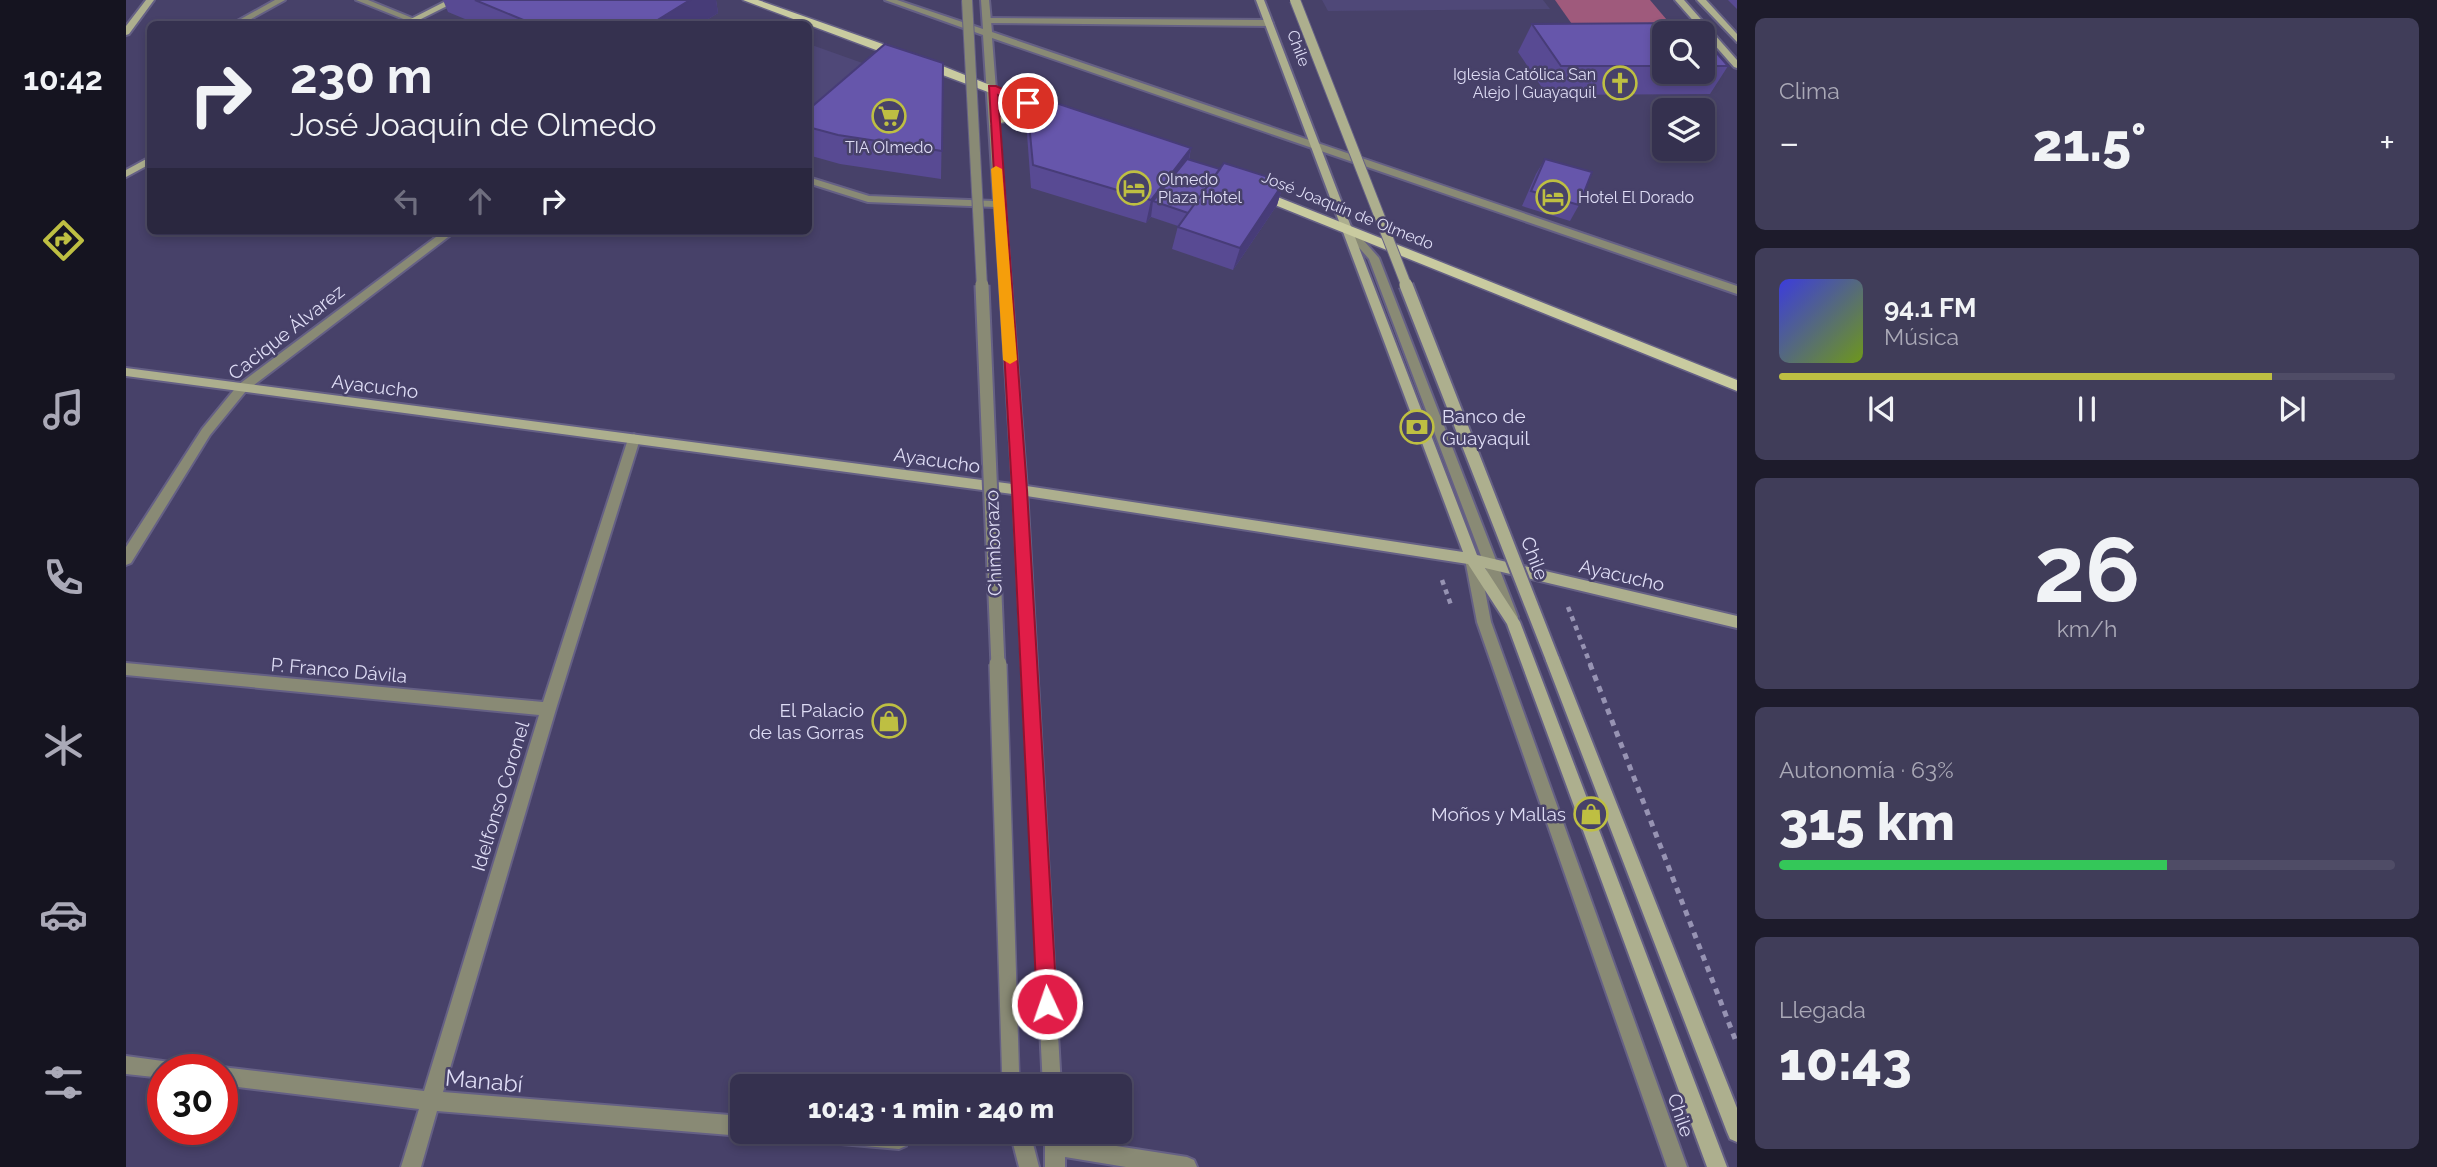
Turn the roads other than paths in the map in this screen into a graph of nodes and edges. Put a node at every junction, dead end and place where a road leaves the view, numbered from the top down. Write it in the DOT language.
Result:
graph roads {
  1 [pos="150,0"];
  2 [pos="281,0"];
  3 [pos="360,0"];
  4 [pos="455,0"];
  5 [pos="748,0"];
  6 [pos="889,0"];
  7 [pos="967,0"];
  8 [pos="985,0"];
  9 [pos="1260,0"];
  10 [pos="1295,0"];
  11 [pos="1679,0"];
  12 [pos="1701,0"];
  13 [pos="242,21"];
  14 [pos="407,21"];
  15 [pos="411,21"];
  16 [pos="806,21"];
  17 [pos="812,23"];
  18 [pos="1269,23"];
  19 [pos="986,27"];
  20 [pos="126,32"];
  21 [pos="1737,39"];
  22 [pos="1737,65"];
  23 [pos="992,89"];
  24 [pos="1045,110"];
  25 [pos="1071,120"];
  26 [pos="994,122"];
  27 [pos="1316,147"];
  28 [pos="147,162"];
  29 [pos="126,174"];
  30 [pos="812,181"];
  31 [pos="1248,189"];
  32 [pos="998,204"];
  33 [pos="1346,227"];
  34 [pos="446,235"];
  35 [pos="1737,290"];
  36 [pos="126,372"];
  37 [pos="1737,386"];
  38 [pos="242,388"];
  39 [pos="634,439"];
  40 [pos="1020,490"];
  41 [pos="126,559"];
  42 [pos="1472,559"];
  43 [pos="1494,564"];
  44 [pos="1513,622"];
  45 [pos="1737,622"];
  46 [pos="126,669"];
  47 [pos="548,709"];
  48 [pos="126,1065"];
  49 [pos="147,1067"];
  50 [pos="1012,1074"];
  51 [pos="1051,1074"];
  52 [pos="238,1078"];
  53 [pos="431,1101"];
  54 [pos="730,1125"];
  55 [pos="1737,1132"];
  56 [pos="1023,1144"];
  57 [pos="1055,1144"];
  58 [pos="1079,1144"];
  59 [pos="411,1167"];
  60 [pos="1029,1167"];
  61 [pos="1055,1167"];
  62 [pos="1187,1167"];
  63 [pos="1677,1167"];
  64 [pos="1717,1167"];
  1 -- 20 [label="main road"];
  2 -- 13 [label="street"];
  3 -- 14 [label="street"];
  4 -- 15 [label="main road"];
  5 -- 16 [label="main road"];
  6 -- 19 [label="street"];
  7 -- 50 [label="street, Chimborazo, bridge"];
  8 -- 19 [label="street, Chimborazo"];
  9 -- 18 [label="main road, Chile"];
  10 -- 55 [label="main road, Chile, bridge"];
  11 -- 22 [label="main road"];
  12 -- 21 [label="main road"];
  17 -- 23 [label="main road"];
  18 -- 19 [label="street"];
  18 -- 27 [label="main road, Chile"];
  19 -- 23 [label="street, Chimborazo"];
  19 -- 27 [label="street"];
  23 -- 24 [label="main road"];
  23 -- 26 [label="street, Chimborazo"];
  24 -- 25 [label="main road"];
  24 -- 26 [label="main road"];
  26 -- 32 [label="street, Chimborazo"];
  27 -- 33 [label="main road, Chile"];
  27 -- 35 [label="street"];
  28 -- 29 [label="main road"];
  30 -- 32 [label="street"];
  31 -- 33 [label="main road, José Joaquín de Olmedo"];
  32 -- 40 [label="street, Chimborazo"];
  33 -- 37 [label="main road, José Joaquín de Olmedo"];
  33 -- 42 [label="main road, Chile"];
  33 -- 43 [label="street, Chile"];
  34 -- 38 [label="street, Cacique Álvarez"];
  36 -- 38 [label="main road, Ayacucho"];
  38 -- 39 [label="main road, Ayacucho"];
  38 -- 41 [label="street, Cacique Álvarez"];
  39 -- 40 [label="main road, Ayacucho"];
  39 -- 47 [label="street, Idelfonso Coronel"];
  40 -- 42 [label="main road, Ayacucho"];
  40 -- 51 [label="street, Chimborazo"];
  42 -- 43 [label="main road, Ayacucho"];
  42 -- 44 [label="main road, Chile"];
  42 -- 63 [label="street, Chile"];
  43 -- 44 [label="street, Chile"];
  43 -- 45 [label="main road, Ayacucho"];
  44 -- 64 [label="main road, Chile"];
  46 -- 47 [label="street, P. Franco Dávila"];
  47 -- 53 [label="street, Idelfonso Coronel"];
  48 -- 49 [label="street"];
  52 -- 53 [label="street, Manabí"];
  53 -- 54 [label="street, Manabí"];
  53 -- 59 [label="street, Idelfonso Coronel"];
  56 -- 60 [label="street"];
  57 -- 61 [label="street"];
  58 -- 62 [label="street"];
}
